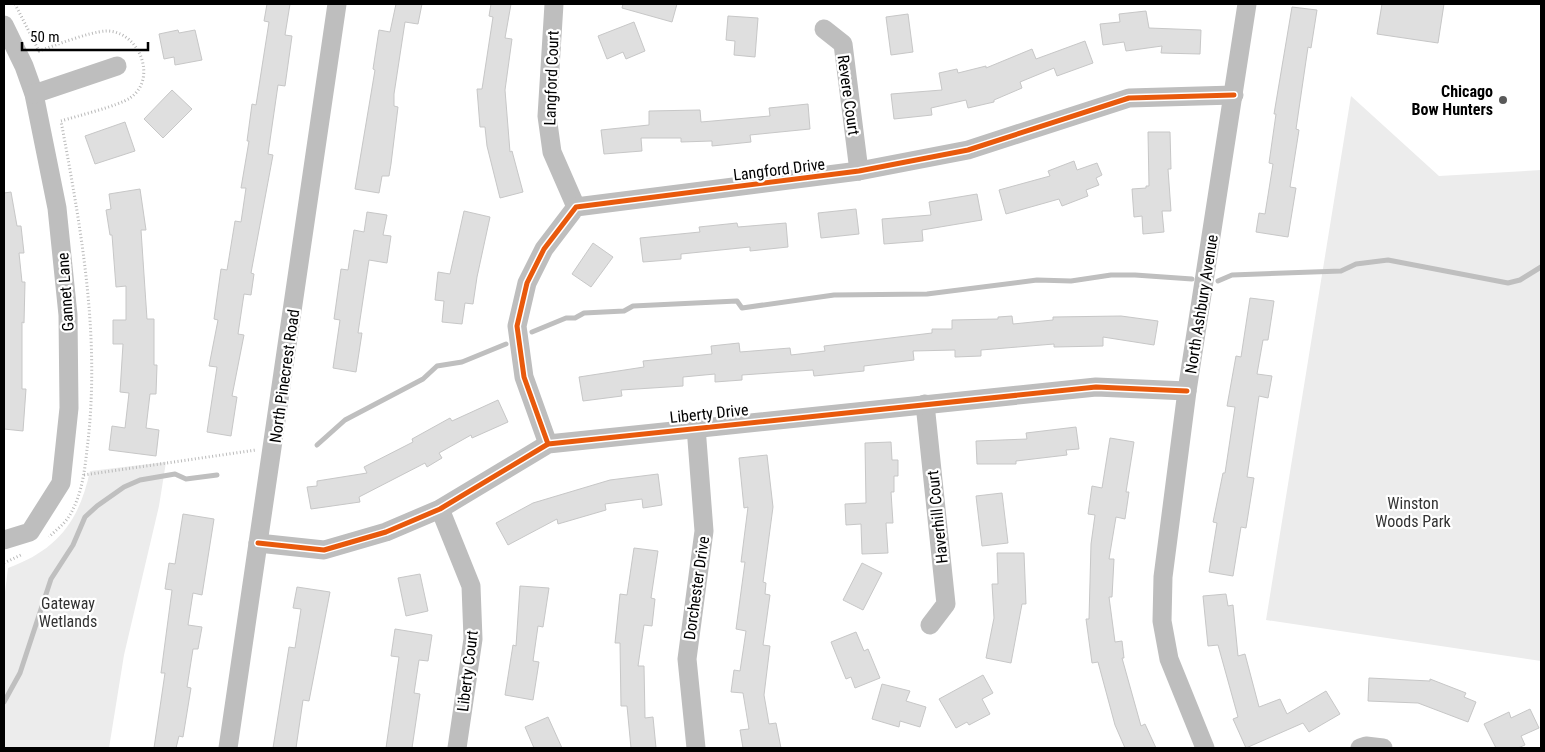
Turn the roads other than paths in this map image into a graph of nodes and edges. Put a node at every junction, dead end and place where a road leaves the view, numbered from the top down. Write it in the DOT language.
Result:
graph roads {
  1 [pos="337,4"];
  2 [pos="554,4"];
  3 [pos="1247,4"];
  4 [pos="4,25"];
  5 [pos="824,28"];
  6 [pos="117,66"];
  7 [pos="34,94"];
  8 [pos="1234,95"];
  9 [pos="859,171"];
  10 [pos="576,207"];
  11 [pos="1187,391"];
  12 [pos="925,404"];
  13 [pos="696,427"];
  14 [pos="548,444"];
  15 [pos="440,509"];
  16 [pos="4,540"];
  17 [pos="258,543"];
  18 [pos="930,625"];
  19 [pos="228,748"];
  20 [pos="457,748"];
  21 [pos="696,748"];
  22 [pos="1205,748"];
  23 [pos="1360,748"];
  24 [pos="1382,748"];
  1 -- 17 [label="street, North Pinecrest Road"];
  2 -- 10 [label="street, Langford Court"];
  3 -- 8 [label="street, North Ashbury Avenue"];
  4 -- 7 [label="street, Gannet Lane"];
  5 -- 9 [label="street, Revere Court"];
  6 -- 7 [label="street"];
  7 -- 16 [label="street, Gannet Lane"];
  8 -- 9 [label="street, Langford Drive"];
  8 -- 11 [label="street, North Ashbury Avenue"];
  9 -- 10 [label="street, Langford Drive"];
  10 -- 14 [label="street"];
  11 -- 12 [label="street, Liberty Drive"];
  11 -- 22 [label="street, North Ashbury Avenue"];
  12 -- 13 [label="street, Liberty Drive"];
  12 -- 18 [label="street, Haverhill Court"];
  13 -- 14 [label="street, Liberty Drive"];
  13 -- 21 [label="street, Dorchester Drive"];
  14 -- 15 [label="street, Liberty Drive"];
  15 -- 17 [label="street, Liberty Drive"];
  15 -- 20 [label="street, Liberty Court"];
  17 -- 19 [label="street, North Pinecrest Road"];
  23 -- 24 [label="street"];
}
